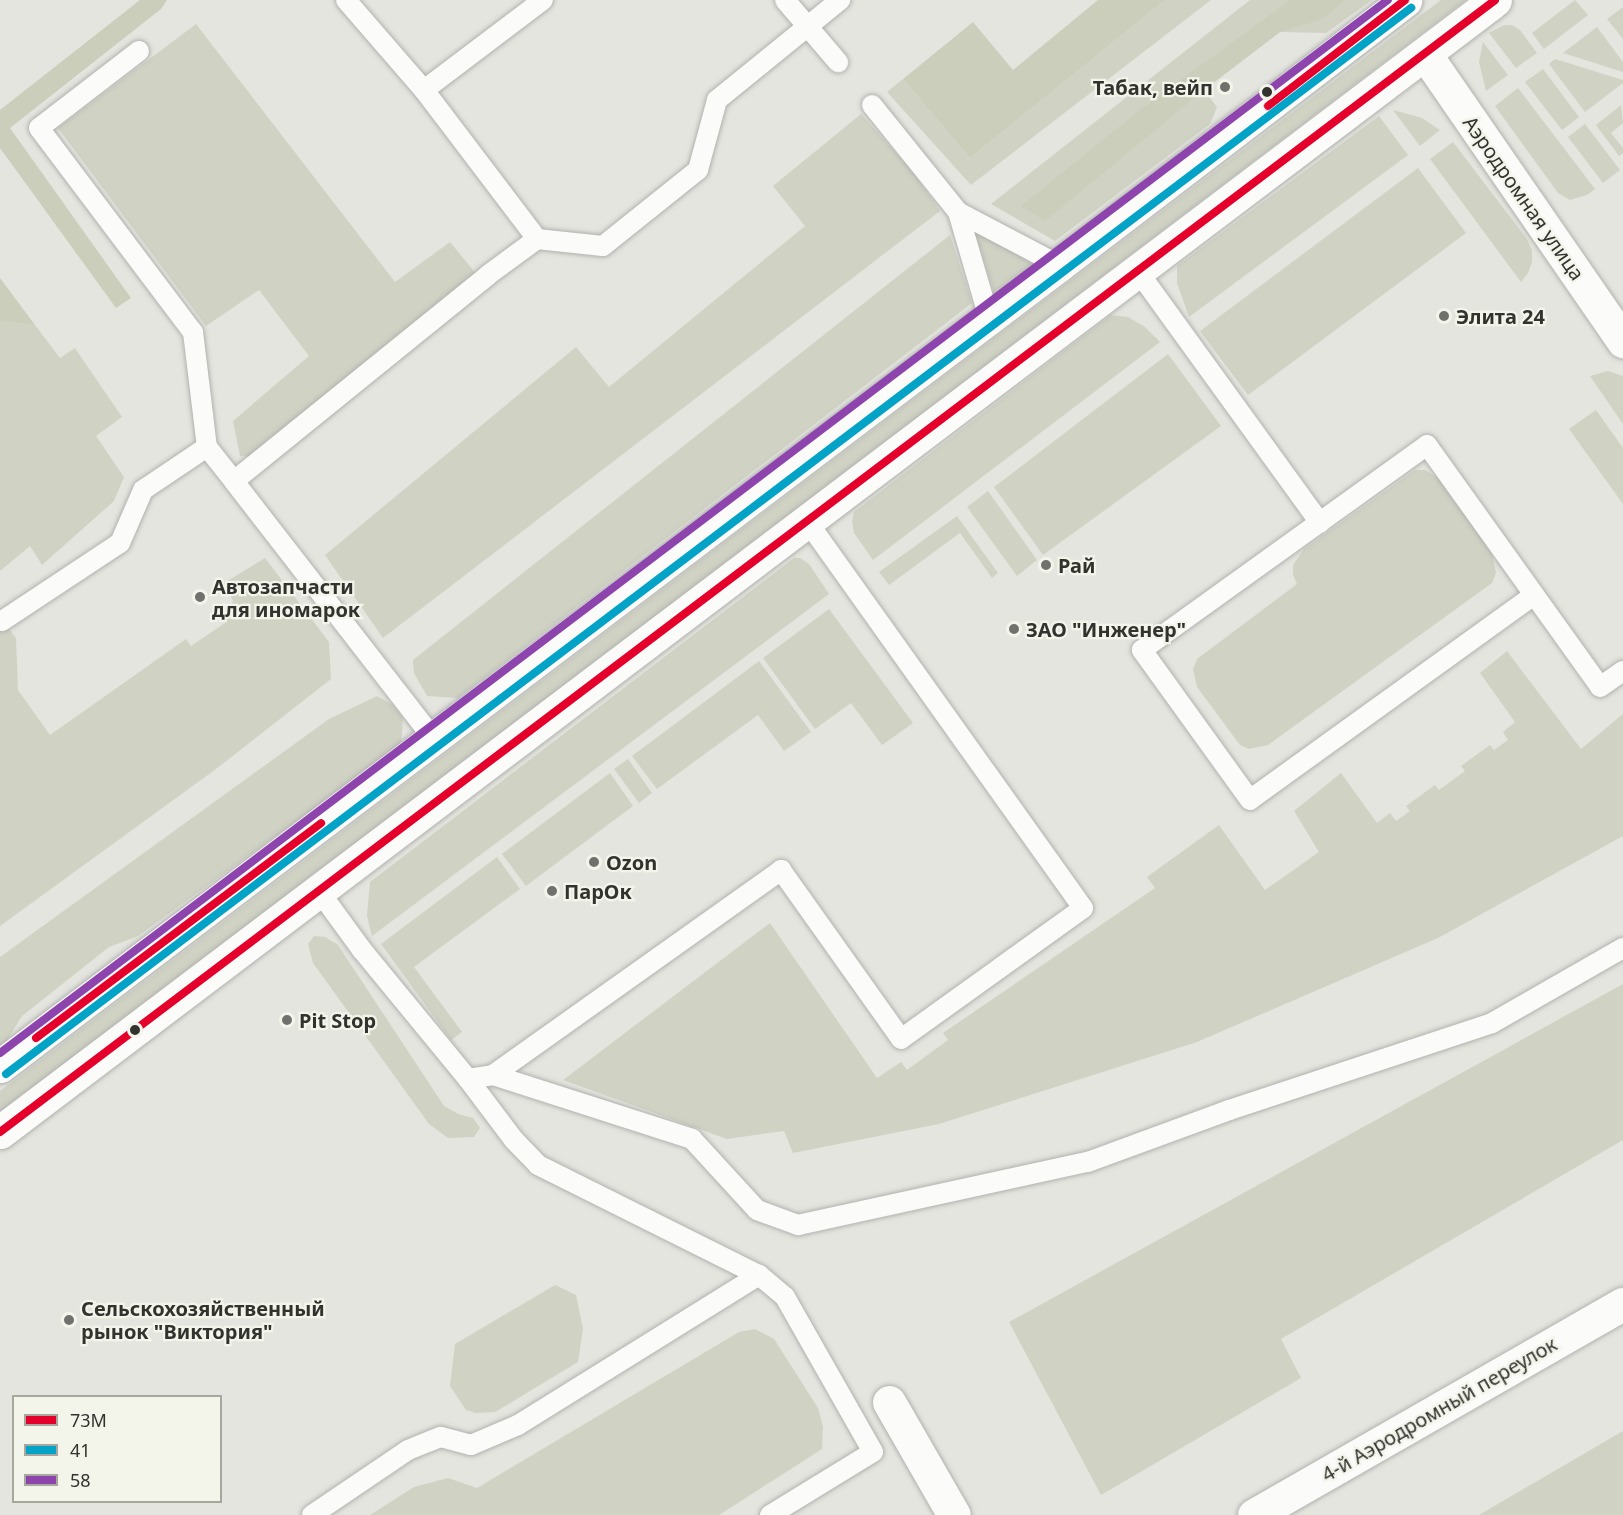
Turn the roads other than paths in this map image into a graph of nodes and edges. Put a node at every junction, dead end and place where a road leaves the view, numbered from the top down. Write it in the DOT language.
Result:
graph roads {
  1 [pos="346,0"];
  2 [pos="543,0"];
  3 [pos="785,0"];
  4 [pos="840,0"];
  5 [pos="1405,0"];
  6 [pos="1495,0"];
  7 [pos="807,27"];
  8 [pos="139,51"];
  9 [pos="1425,54"];
  10 [pos="838,63"];
  11 [pos="424,90"];
  12 [pos="872,105"];
  13 [pos="958,212"];
  14 [pos="537,239"];
  15 [pos="1059,265"];
  16 [pos="1137,270"];
  17 [pos="989,318"];
  18 [pos="1623,341"];
  19 [pos="207,447"];
  20 [pos="234,481"];
  21 [pos="807,521"];
  22 [pos="1320,523"];
  23 [pos="1534,595"];
  24 [pos="2,621"];
  25 [pos="1623,671"];
  26 [pos="433,738"];
  27 [pos="319,891"];
  28 [pos="1623,948"];
  29 [pos="0,1065"];
  30 [pos="494,1075"];
  31 [pos="468,1079"];
  32 [pos="0,1132"];
  33 [pos="759,1275"];
  34 [pos="1623,1304"];
  35 [pos="889,1402"];
  36 [pos="312,1515"];
  37 [pos="770,1515"];
  38 [pos="954,1515"];
  39 [pos="1254,1515"];
  1 -- 11 [label="lane"];
  2 -- 11 [label="lane"];
  3 -- 7 [label="lane"];
  4 -- 7 [label="lane"];
  5 -- 15 [label="main road"];
  6 -- 9 [label="main road"];
  7 -- 10 [label="lane"];
  7 -- 14 [label="lane"];
  8 -- 19 [label="lane"];
  9 -- 16 [label="main road"];
  9 -- 18 [label="main road, Аэродромная улица"];
  11 -- 14 [label="lane"];
  12 -- 13 [label="lane"];
  13 -- 15 [label="lane"];
  13 -- 17 [label="lane"];
  14 -- 20 [label="lane"];
  15 -- 17 [label="main road"];
  16 -- 21 [label="main road"];
  16 -- 22 [label="lane"];
  17 -- 26 [label="main road"];
  19 -- 20 [label="lane"];
  19 -- 24 [label="lane"];
  20 -- 26 [label="lane"];
  21 -- 27 [label="main road"];
  21 -- 30 [label="lane"];
  22 -- 23 [label="lane"];
  22 -- 23 [label="lane"];
  23 -- 25 [label="lane"];
  26 -- 29 [label="main road"];
  27 -- 31 [label="lane"];
  27 -- 32 [label="main road"];
  28 -- 30 [label="lane"];
  30 -- 31 [label="lane"];
  31 -- 33 [label="lane"];
  33 -- 36 [label="lane"];
  33 -- 37 [label="lane"];
  34 -- 39 [label="main road, 4-й Аэродромный переулок"];
  35 -- 38 [label="main road"];
}
